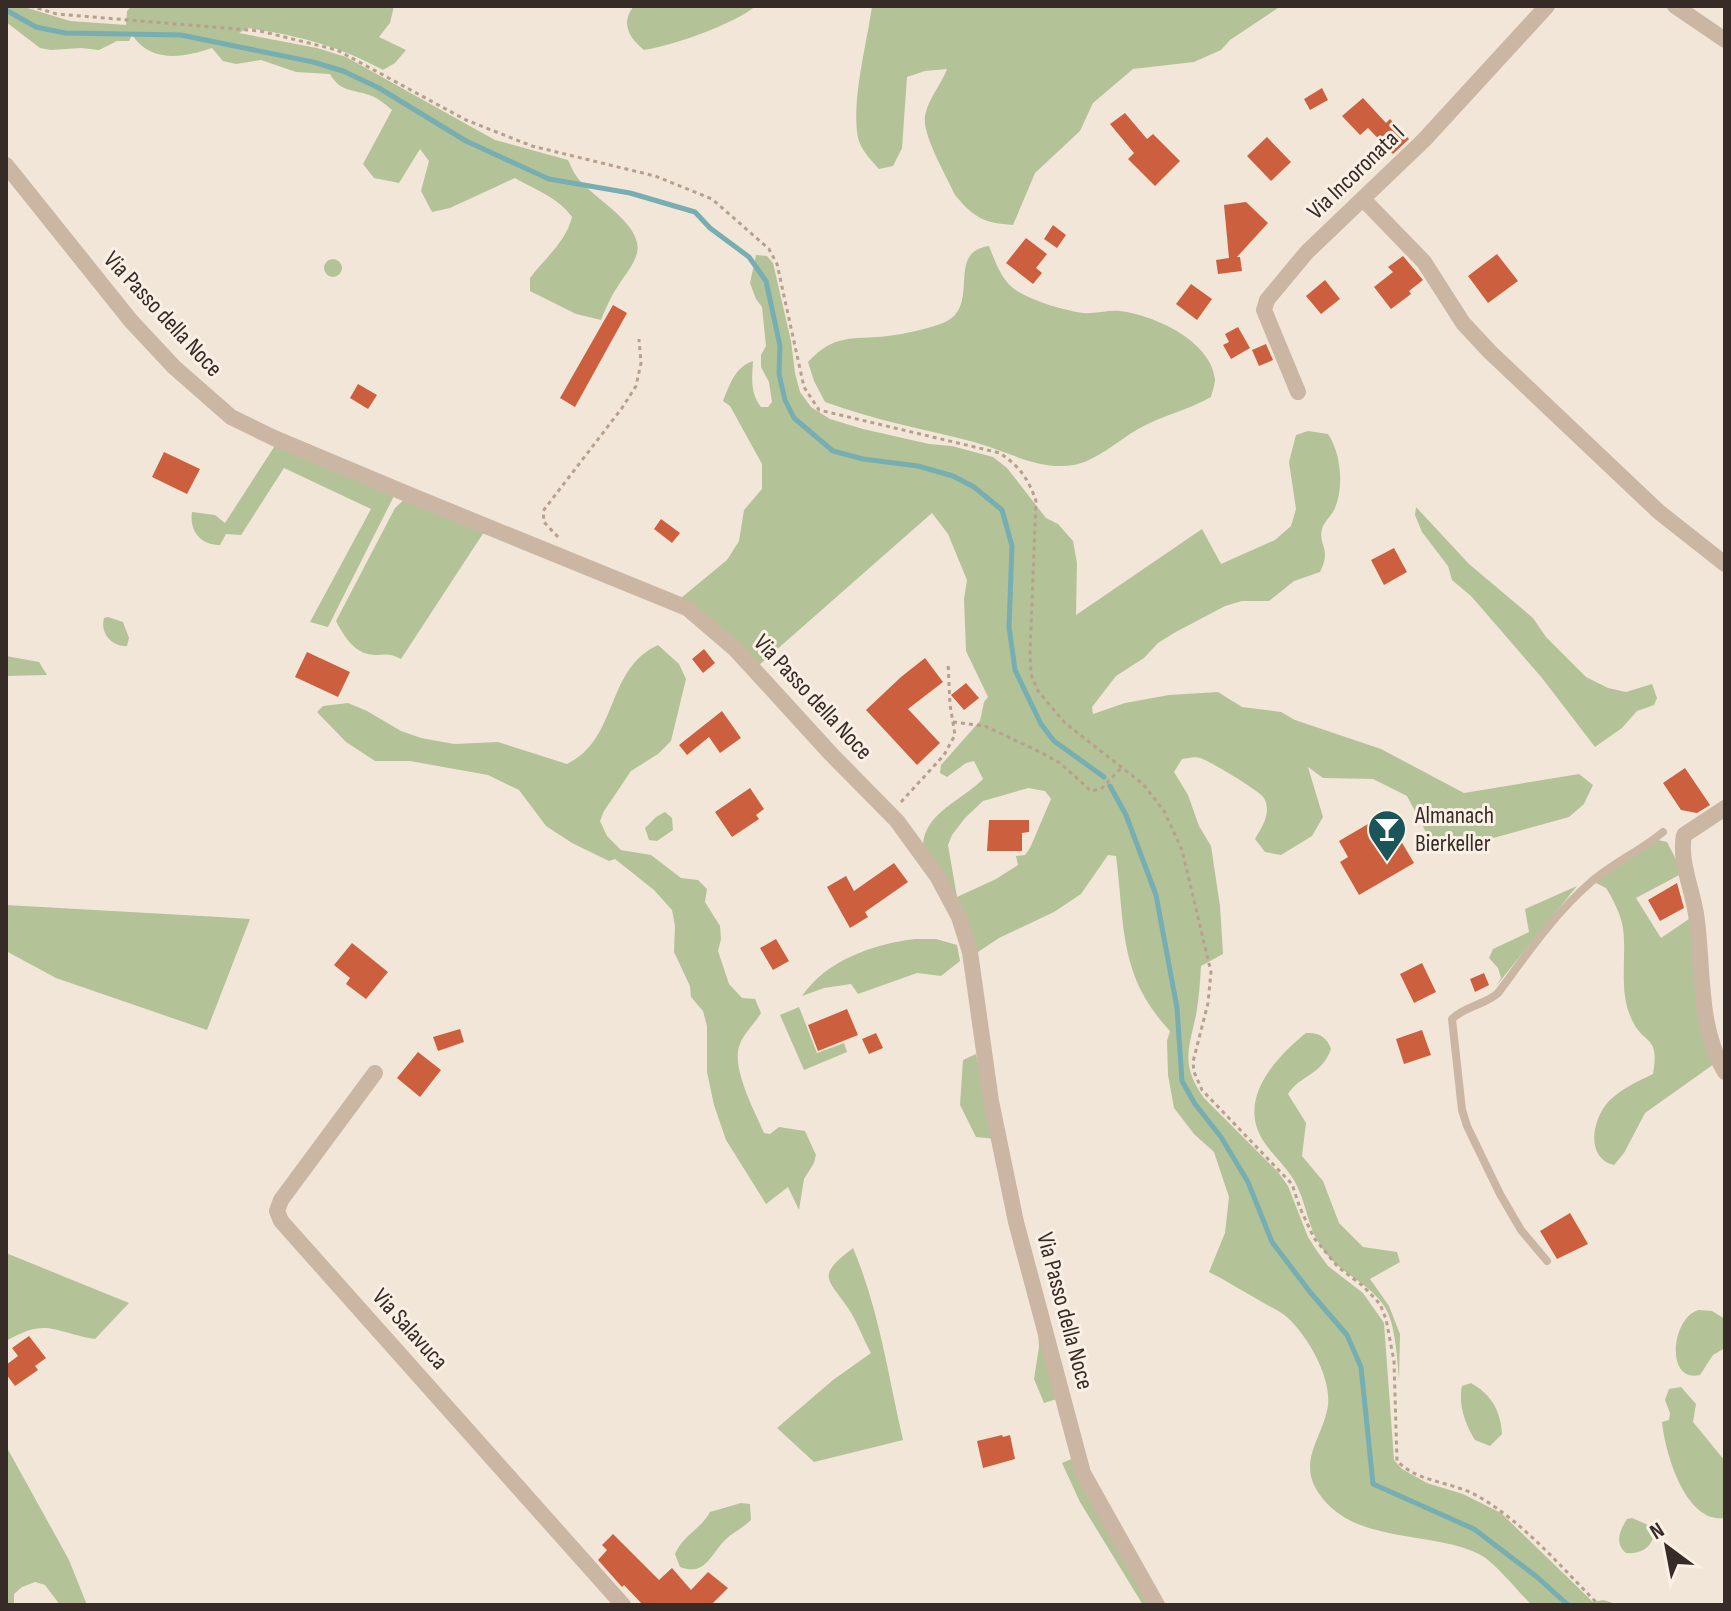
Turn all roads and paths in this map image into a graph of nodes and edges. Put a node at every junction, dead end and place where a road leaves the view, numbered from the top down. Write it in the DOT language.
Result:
graph roads {
  1 [pos="30,6"];
  2 [pos="1547,6"];
  3 [pos="1675,6"];
  4 [pos="1725,40"];
  5 [pos="6,165"];
  6 [pos="1363,199"];
  7 [pos="639,339"];
  8 [pos="1298,392"];
  9 [pos="561,540"];
  10 [pos="1725,564"];
  11 [pos="948,663"];
  12 [pos="953,722"];
  13 [pos="1122,767"];
  14 [pos="1725,808"];
  15 [pos="890,814"];
  16 [pos="1663,832"];
  17 [pos="1725,1072"];
  18 [pos="375,1073"];
  19 [pos="1547,1261"];
  20 [pos="623,1605"];
  21 [pos="1157,1605"];
  22 [pos="1599,1605"];
  1 -- 13 [label="path"];
  2 -- 6 [label="street, Via Incoronata I"];
  3 -- 4 [label="street"];
  5 -- 15 [label="street, Via Passo della Noce"];
  6 -- 8 [label="street, Via Incoronata I"];
  6 -- 10 [label="street"];
  7 -- 9 [label="path"];
  11 -- 12 [label="path"];
  12 -- 13 [label="path"];
  12 -- 15 [label="path"];
  13 -- 22 [label="path"];
  14 -- 17 [label="street"];
  15 -- 21 [label="street, Via Passo della Noce"];
  16 -- 19 [label="lane"];
  18 -- 20 [label="street, Via Salavuca"];
}
